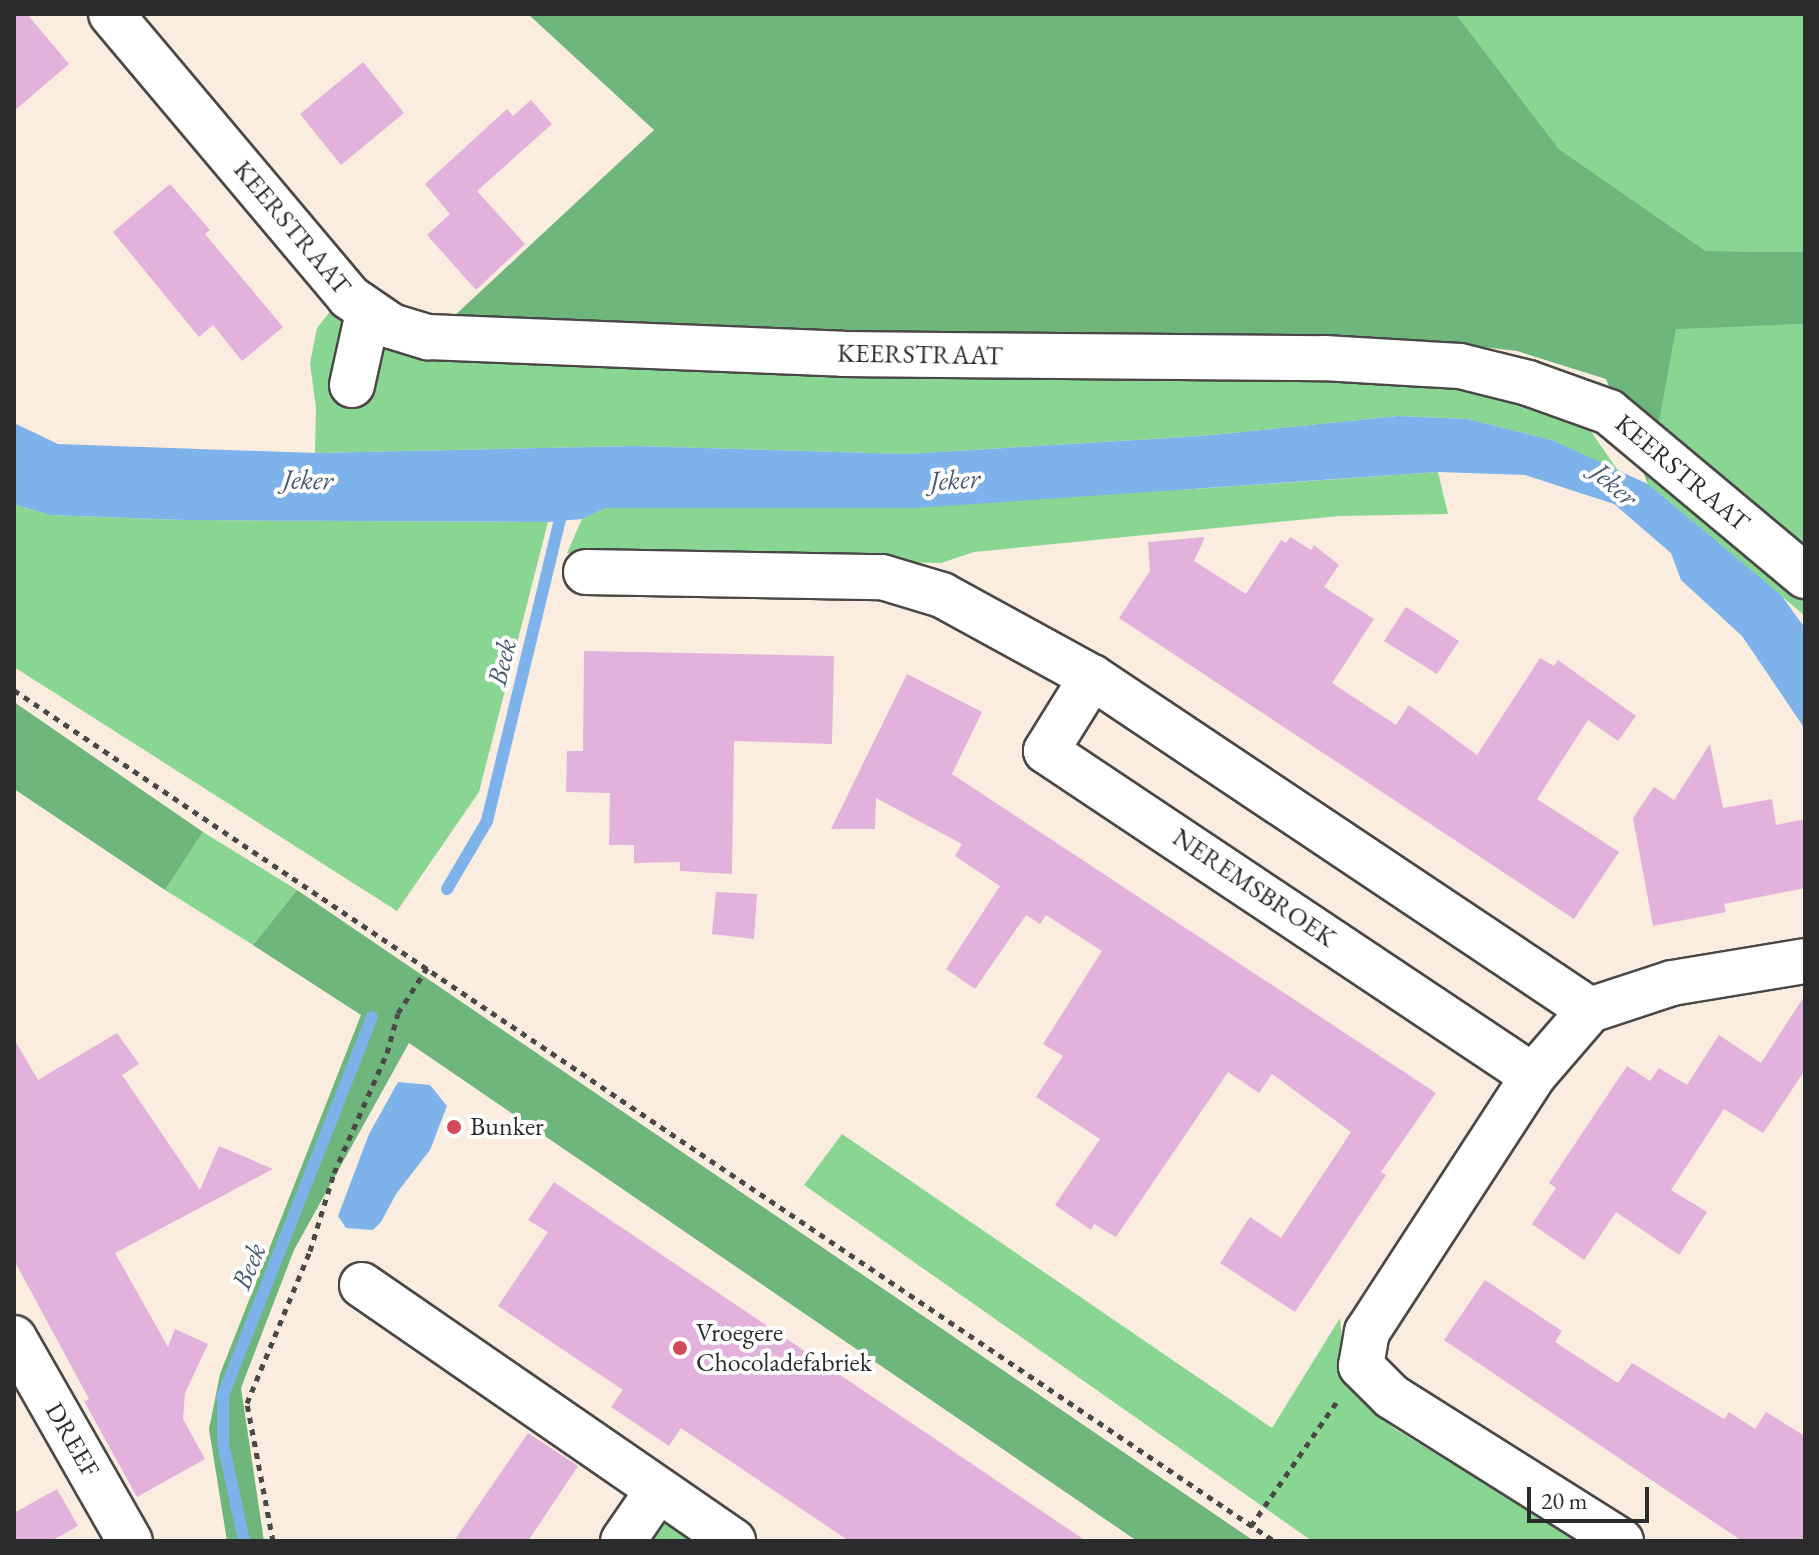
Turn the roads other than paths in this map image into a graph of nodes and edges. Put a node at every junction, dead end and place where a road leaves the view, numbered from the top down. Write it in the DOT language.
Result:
graph roads {
  1 [pos="111,14"];
  2 [pos="368,313"];
  3 [pos="352,385"];
  4 [pos="586,572"];
  5 [pos="1805,576"];
  6 [pos="1092,677"];
  7 [pos="1805,961"];
  8 [pos="1590,1010"];
  9 [pos="1533,1076"];
  10 [pos="362,1285"];
  11 [pos="14,1338"];
  12 [pos="658,1490"];
  13 [pos="130,1541"];
  14 [pos="623,1541"];
  15 [pos="733,1541"];
  16 [pos="1621,1541"];
  1 -- 2 [label="street, KEERSTRAAT"];
  2 -- 3 [label="street"];
  2 -- 5 [label="street, KEERSTRAAT"];
  4 -- 6 [label="street"];
  6 -- 8 [label="street"];
  6 -- 9 [label="street, NEREMSBROEK"];
  7 -- 8 [label="street"];
  8 -- 9 [label="street"];
  9 -- 16 [label="street"];
  10 -- 12 [label="street"];
  11 -- 13 [label="street, DREEF"];
  12 -- 14 [label="street"];
  12 -- 15 [label="street"];
}
